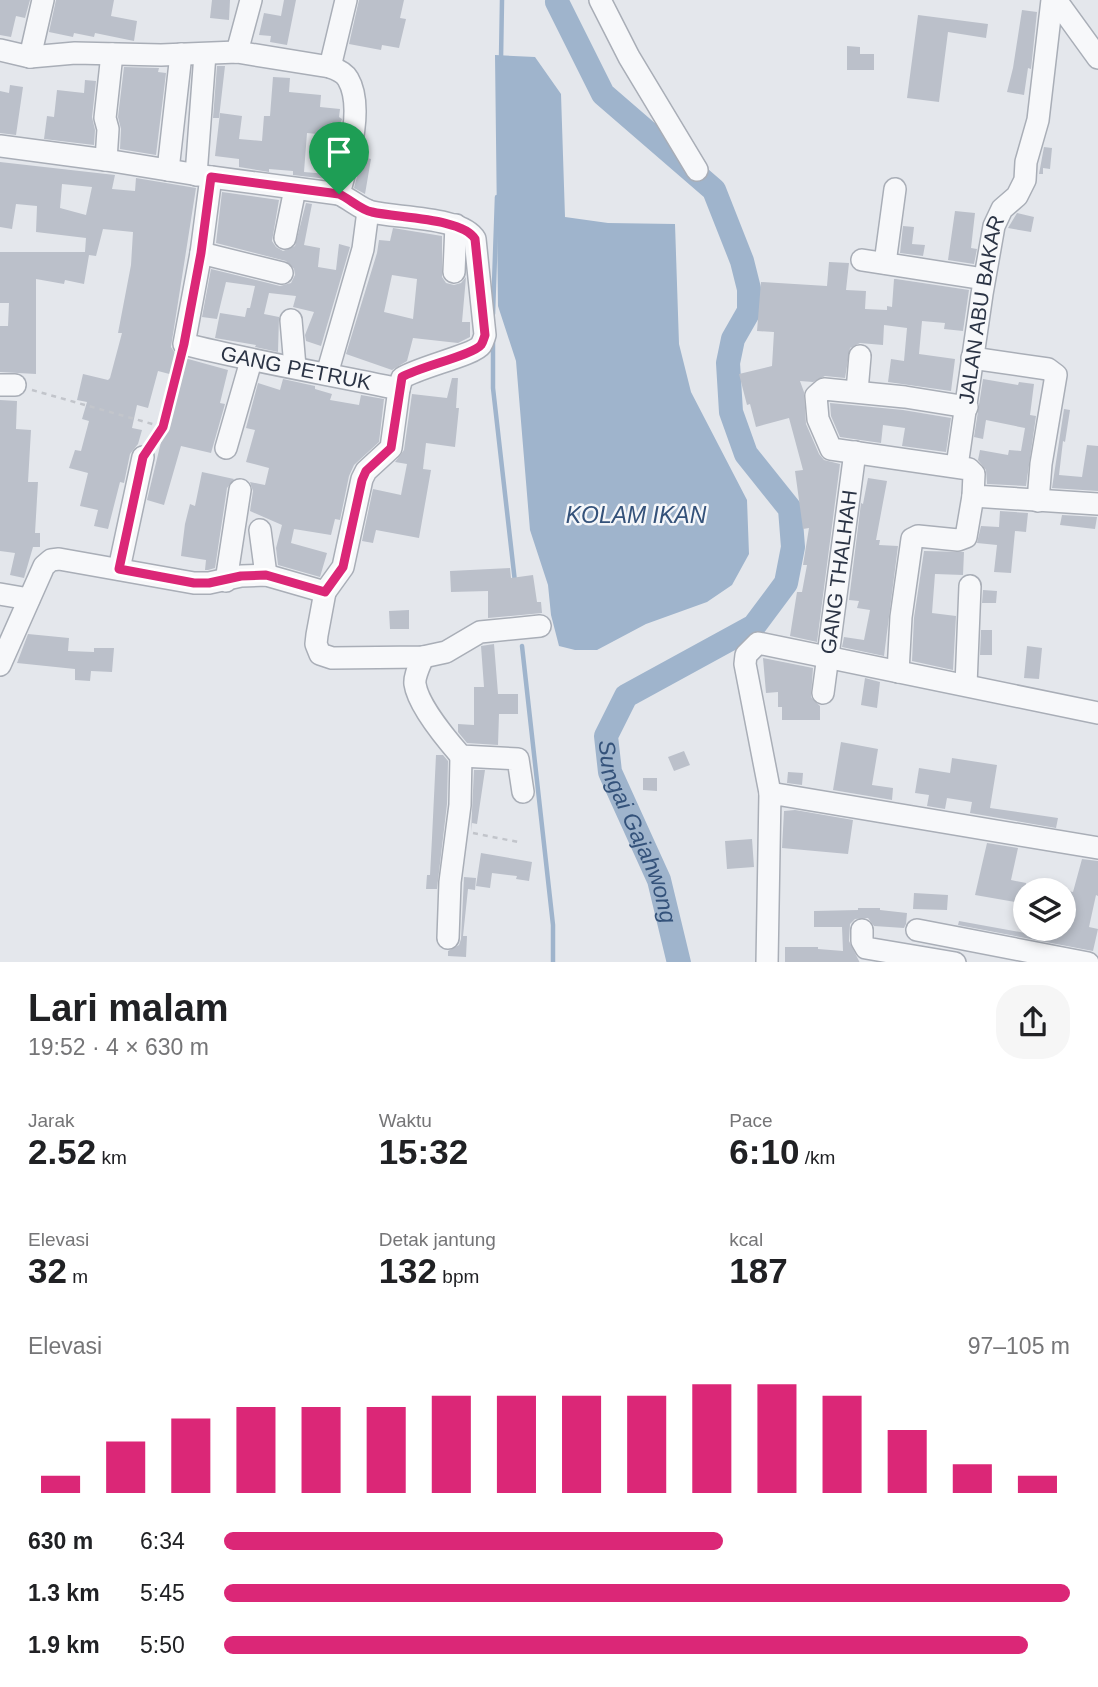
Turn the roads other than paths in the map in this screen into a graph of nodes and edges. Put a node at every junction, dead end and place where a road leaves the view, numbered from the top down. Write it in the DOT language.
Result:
graph roads {
  1 [pos="43,0"];
  2 [pos="251,0"];
  3 [pos="346,0"];
  4 [pos="600,0"];
  5 [pos="1054,0"];
  6 [pos="0,50"];
  7 [pos="237,52"];
  8 [pos="112,54"];
  9 [pos="181,54"];
  10 [pos="205,54"];
  11 [pos="30,57"];
  12 [pos="1098,58"];
  13 [pos="330,67"];
  14 [pos="0,146"];
  15 [pos="106,160"];
  16 [pos="168,170"];
  17 [pos="697,170"];
  18 [pos="203,176"];
  19 [pos="295,189"];
  20 [pos="895,189"];
  21 [pos="339,194"];
  22 [pos="368,211"];
  23 [pos="456,225"];
  24 [pos="285,238"];
  25 [pos="201,253"];
  26 [pos="862,260"];
  27 [pos="885,264"];
  28 [pos="454,272"];
  29 [pos="282,273"];
  30 [pos="984,279"];
  31 [pos="291,320"];
  32 [pos="860,356"];
  33 [pos="972,358"];
  34 [pos="251,361"];
  35 [pos="296,367"];
  36 [pos="327,374"];
  37 [pos="399,389"];
  38 [pos="857,391"];
  39 [pos="967,407"];
  40 [pos="226,448"];
  41 [pos="855,452"];
  42 [pos="143,457"];
  43 [pos="957,466"];
  44 [pos="240,490"];
  45 [pos="973,496"];
  46 [pos="1038,501"];
  47 [pos="1098,504"];
  48 [pos="260,530"];
  49 [pos="119,569"];
  50 [pos="266,575"];
  51 [pos="226,581"];
  52 [pos="970,586"];
  53 [pos="325,592"];
  54 [pos="0,594"];
  55 [pos="29,599"];
  56 [pos="540,626"];
  57 [pos="423,657"];
  58 [pos="828,658"];
  59 [pos="0,666"];
  60 [pos="898,672"];
  61 [pos="966,685"];
  62 [pos="823,693"];
  63 [pos="1098,713"];
  64 [pos="461,756"];
  65 [pos="523,792"];
  66 [pos="770,793"];
  67 [pos="1098,848"];
  68 [pos="862,930"];
  69 [pos="917,930"];
  70 [pos="448,938"];
  71 [pos="892,957"];
  72 [pos="1098,957"];
  73 [pos="767,962"];
  74 [pos="955,962"];
  75 [pos="1088,962"];
  76 [pos="1096,962"];
  1 -- 11 [label="street"];
  2 -- 7 [label="street"];
  3 -- 13 [label="street"];
  4 -- 17 [label="street"];
  5 -- 12 [label="street"];
  5 -- 30 [label="street, JALAN ABU BAKAR"];
  6 -- 11 [label="street"];
  7 -- 10 [label="street"];
  7 -- 13 [label="street"];
  8 -- 9 [label="street"];
  8 -- 11 [label="street"];
  8 -- 15 [label="street"];
  9 -- 10 [label="street"];
  9 -- 16 [label="street"];
  10 -- 18 [label="street"];
  13 -- 21 [label="street"];
  14 -- 15 [label="street"];
  15 -- 16 [label="street"];
  16 -- 18 [label="street"];
  18 -- 19 [label="street"];
  18 -- 25 [label="street"];
  19 -- 21 [label="street"];
  19 -- 24 [label="street"];
  20 -- 27 [label="street"];
  21 -- 22 [label="street"];
  22 -- 23 [label="street"];
  22 -- 36 [label="street"];
  23 -- 28 [label="street"];
  23 -- 37 [label="street"];
  25 -- 29 [label="street"];
  25 -- 34 [label="street, GANG PETRUK"];
  26 -- 27 [label="street"];
  27 -- 30 [label="street"];
  30 -- 33 [label="street, JALAN ABU BAKAR"];
  31 -- 35 [label="street"];
  32 -- 38 [label="street"];
  33 -- 39 [label="street, JALAN ABU BAKAR"];
  33 -- 46 [label="street"];
  34 -- 35 [label="street, GANG PETRUK"];
  34 -- 40 [label="street"];
  35 -- 36 [label="street, GANG PETRUK"];
  36 -- 37 [label="street, GANG PETRUK"];
  37 -- 53 [label="street, GANG PETRUK"];
  38 -- 39 [label="street"];
  38 -- 41 [label="street"];
  39 -- 43 [label="street, JALAN ABU BAKAR"];
  41 -- 43 [label="street"];
  41 -- 58 [label="street, GANG THALHAH"];
  42 -- 49 [label="street"];
  43 -- 45 [label="street"];
  44 -- 51 [label="street"];
  45 -- 46 [label="street"];
  45 -- 60 [label="street"];
  46 -- 47 [label="street"];
  48 -- 50 [label="street"];
  49 -- 51 [label="street"];
  49 -- 55 [label="street"];
  50 -- 51 [label="street"];
  50 -- 53 [label="street"];
  52 -- 61 [label="street"];
  53 -- 57 [label="street"];
  54 -- 55 [label="street"];
  55 -- 59 [label="street"];
  56 -- 57 [label="street"];
  57 -- 64 [label="street"];
  58 -- 60 [label="street"];
  58 -- 62 [label="street, GANG THALHAH"];
  58 -- 66 [label="street"];
  60 -- 61 [label="street"];
  61 -- 63 [label="street"];
  64 -- 65 [label="street"];
  64 -- 70 [label="street"];
  66 -- 67 [label="street"];
  66 -- 73 [label="street"];
  68 -- 71 [label="street"];
  69 -- 75 [label="street"];
  71 -- 74 [label="street"];
  72 -- 76 [label="street"];
}
